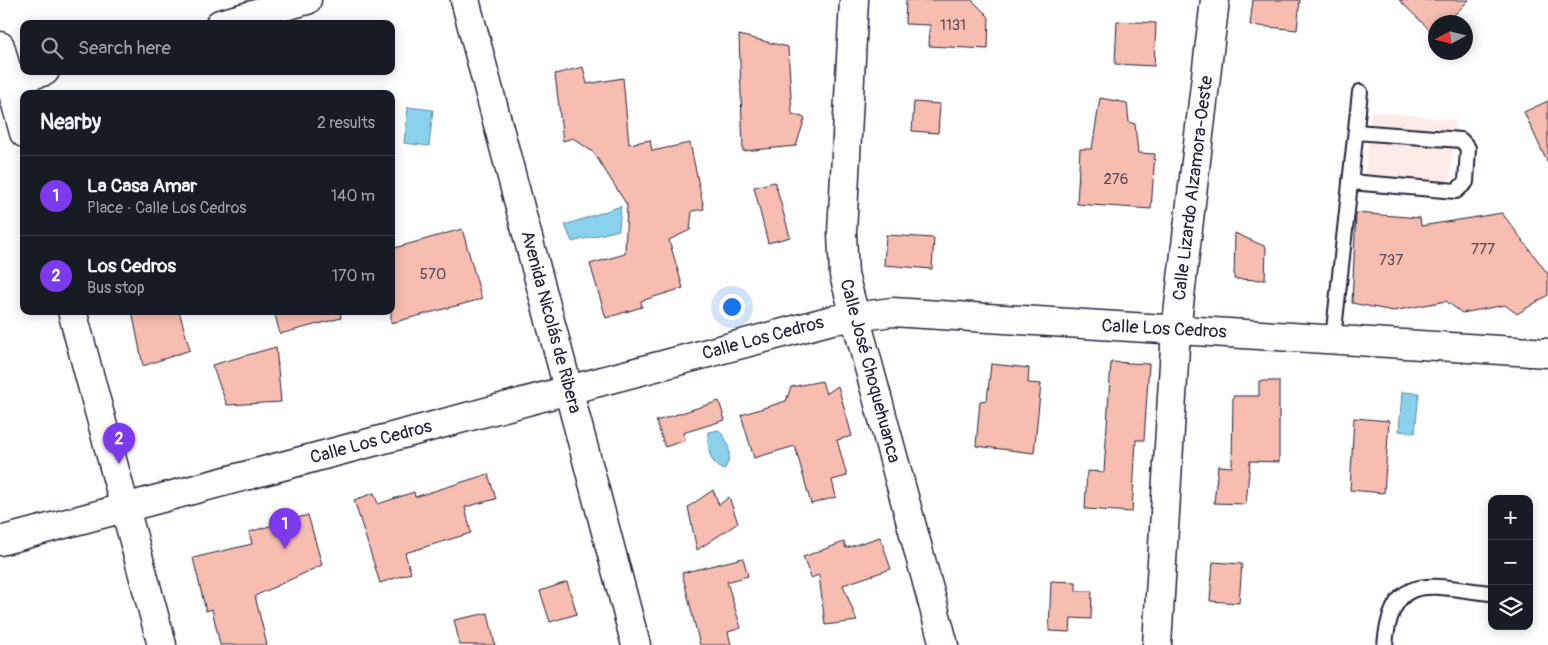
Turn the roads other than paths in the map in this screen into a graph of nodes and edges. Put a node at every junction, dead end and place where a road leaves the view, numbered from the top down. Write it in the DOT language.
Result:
graph roads {
  1 [pos="307,0"];
  2 [pos="465,0"];
  3 [pos="854,0"];
  4 [pos="1215,0"];
  5 [pos="234,20"];
  6 [pos="0,46"];
  7 [pos="30,75"];
  8 [pos="5,82"];
  9 [pos="1360,92"];
  10 [pos="20,122"];
  11 [pos="1356,132"];
  12 [pos="1350,182"];
  13 [pos="73,315"];
  14 [pos="854,317"];
  15 [pos="1176,330"];
  16 [pos="1333,340"];
  17 [pos="1548,353"];
  18 [pos="569,390"];
  19 [pos="125,508"];
  20 [pos="0,541"];
  21 [pos="1488,593"];
  22 [pos="162,645"];
  23 [pos="636,645"];
  24 [pos="944,645"];
  25 [pos="1157,645"];
  26 [pos="1385,645"];
  1 -- 5 [label="street"];
  2 -- 18 [label="street, Avenida Nicolás de Ribera"];
  3 -- 14 [label="street, Calle José Choquehuanca"];
  4 -- 15 [label="street, Calle Lizardo Alzamora-Oeste"];
  6 -- 8 [label="street"];
  7 -- 8 [label="street"];
  8 -- 10 [label="street"];
  9 -- 11 [label="lane"];
  11 -- 12 [label="lane"];
  11 -- 12 [label="lane"];
  12 -- 16 [label="lane"];
  13 -- 19 [label="street"];
  14 -- 15 [label="street, Calle Los Cedros"];
  14 -- 18 [label="street, Calle Los Cedros"];
  14 -- 24 [label="street, Calle José Choquehuanca"];
  15 -- 16 [label="street, Calle Los Cedros"];
  15 -- 25 [label="street, Calle Lizardo Alzamora-Oeste"];
  16 -- 17 [label="street, Calle Los Cedros"];
  18 -- 19 [label="street, Calle Los Cedros"];
  18 -- 23 [label="street, Avenida Nicolás de Ribera"];
  19 -- 20 [label="street, Calle Los Cedros"];
  19 -- 22 [label="street"];
  21 -- 26 [label="lane"];
}
